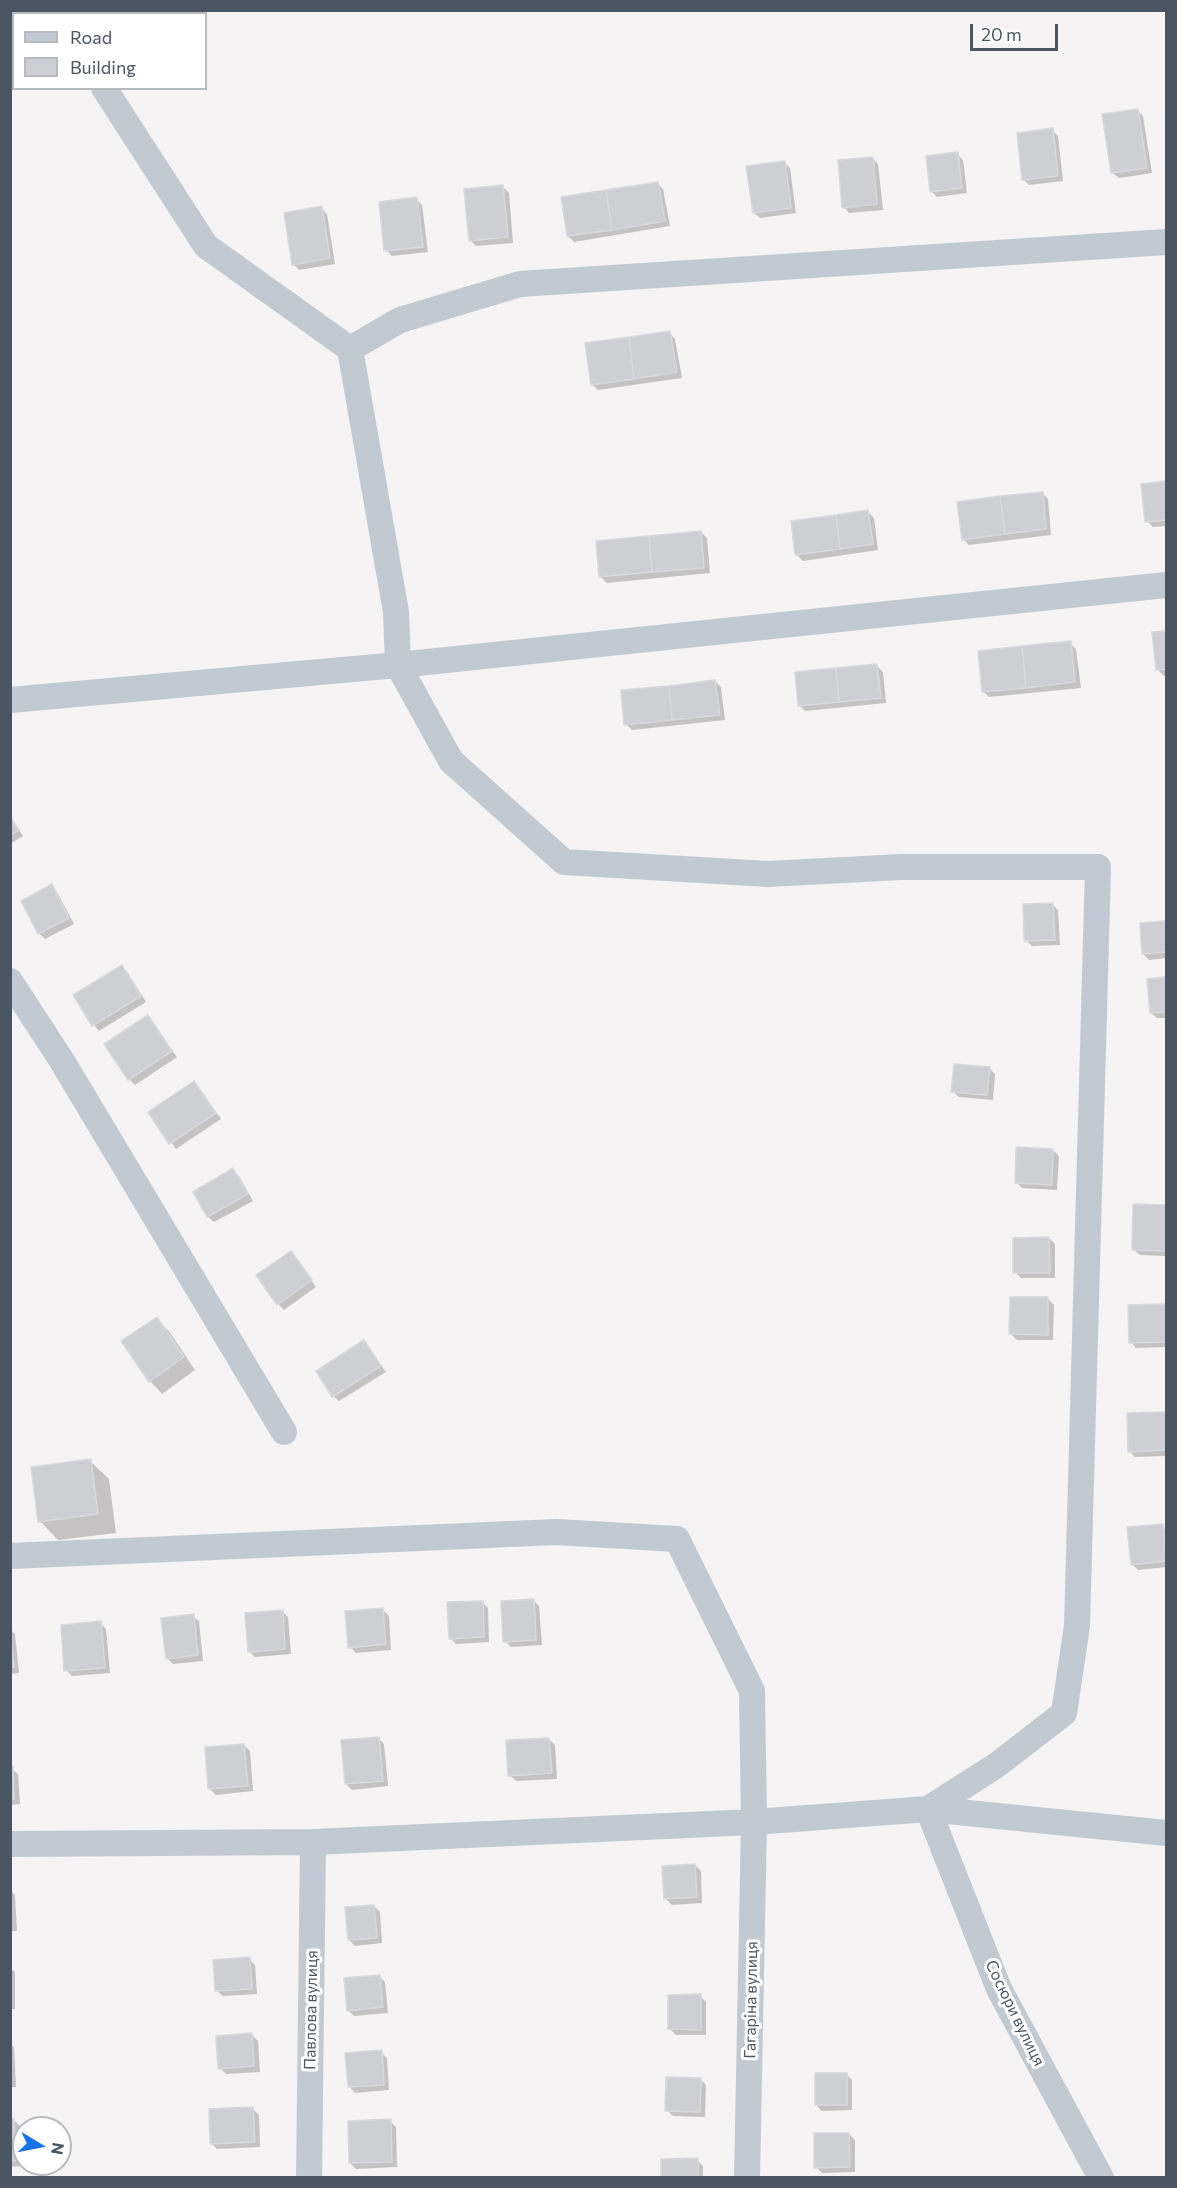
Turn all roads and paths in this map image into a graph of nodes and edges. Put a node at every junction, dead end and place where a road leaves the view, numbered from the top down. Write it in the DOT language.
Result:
graph roads {
  1 [pos="105,90"];
  2 [pos="1167,242"];
  3 [pos="350,349"];
  4 [pos="1167,585"];
  5 [pos="398,665"];
  6 [pos="10,700"];
  7 [pos="10,981"];
  8 [pos="284,1432"];
  9 [pos="10,1556"];
  10 [pos="928,1809"];
  11 [pos="754,1822"];
  12 [pos="1167,1833"];
  13 [pos="313,1842"];
  14 [pos="10,1844"];
  15 [pos="309,2178"];
  16 [pos="747,2178"];
  17 [pos="1101,2178"];
  1 -- 3 [label="street"];
  2 -- 3 [label="street"];
  3 -- 5 [label="street"];
  4 -- 5 [label="street"];
  5 -- 6 [label="street"];
  5 -- 10 [label="street"];
  7 -- 8 [label="street"];
  9 -- 11 [label="street, Гагаріна вулиця"];
  10 -- 11 [label="street"];
  10 -- 12 [label="street"];
  10 -- 17 [label="street, Сосюри вулиця"];
  11 -- 13 [label="street"];
  11 -- 16 [label="street, Гагаріна вулиця"];
  13 -- 14 [label="street"];
  13 -- 15 [label="street, Павлова вулиця"];
}
